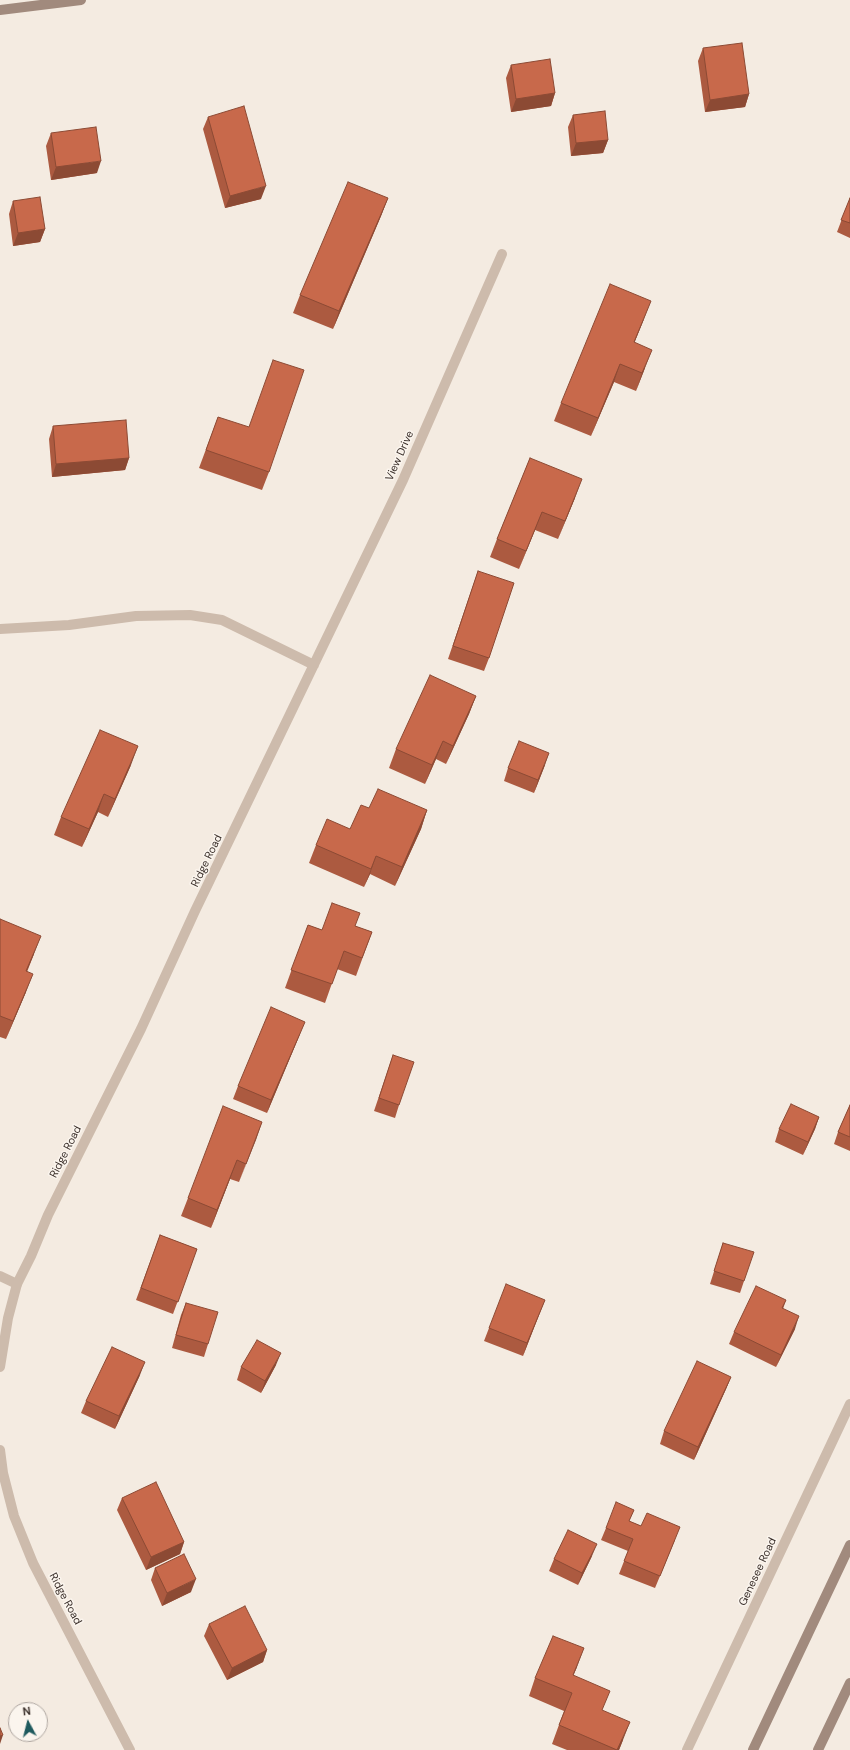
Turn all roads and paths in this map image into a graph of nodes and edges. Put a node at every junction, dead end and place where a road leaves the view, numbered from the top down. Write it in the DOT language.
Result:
graph roads {
  1 [pos="81,0"];
  2 [pos="0,10"];
  3 [pos="502,254"];
  4 [pos="0,629"];
  5 [pos="314,665"];
  6 [pos="0,1276"];
  7 [pos="17,1284"];
  8 [pos="0,1367"];
  9 [pos="850,1404"];
  10 [pos="0,1450"];
  11 [pos="850,1545"];
  12 [pos="850,1683"];
  13 [pos="130,1750"];
  14 [pos="687,1750"];
  15 [pos="753,1750"];
  16 [pos="818,1750"];
  1 -- 2 [label="main road"];
  3 -- 5 [label="street, View Drive"];
  4 -- 5 [label="street"];
  5 -- 7 [label="street, Ridge Road"];
  6 -- 7 [label="street"];
  7 -- 8 [label="street, Ridge Road"];
  9 -- 14 [label="street, Genesee Road"];
  10 -- 13 [label="street, Ridge Road"];
  11 -- 15 [label="main road"];
  12 -- 16 [label="main road"];
}
